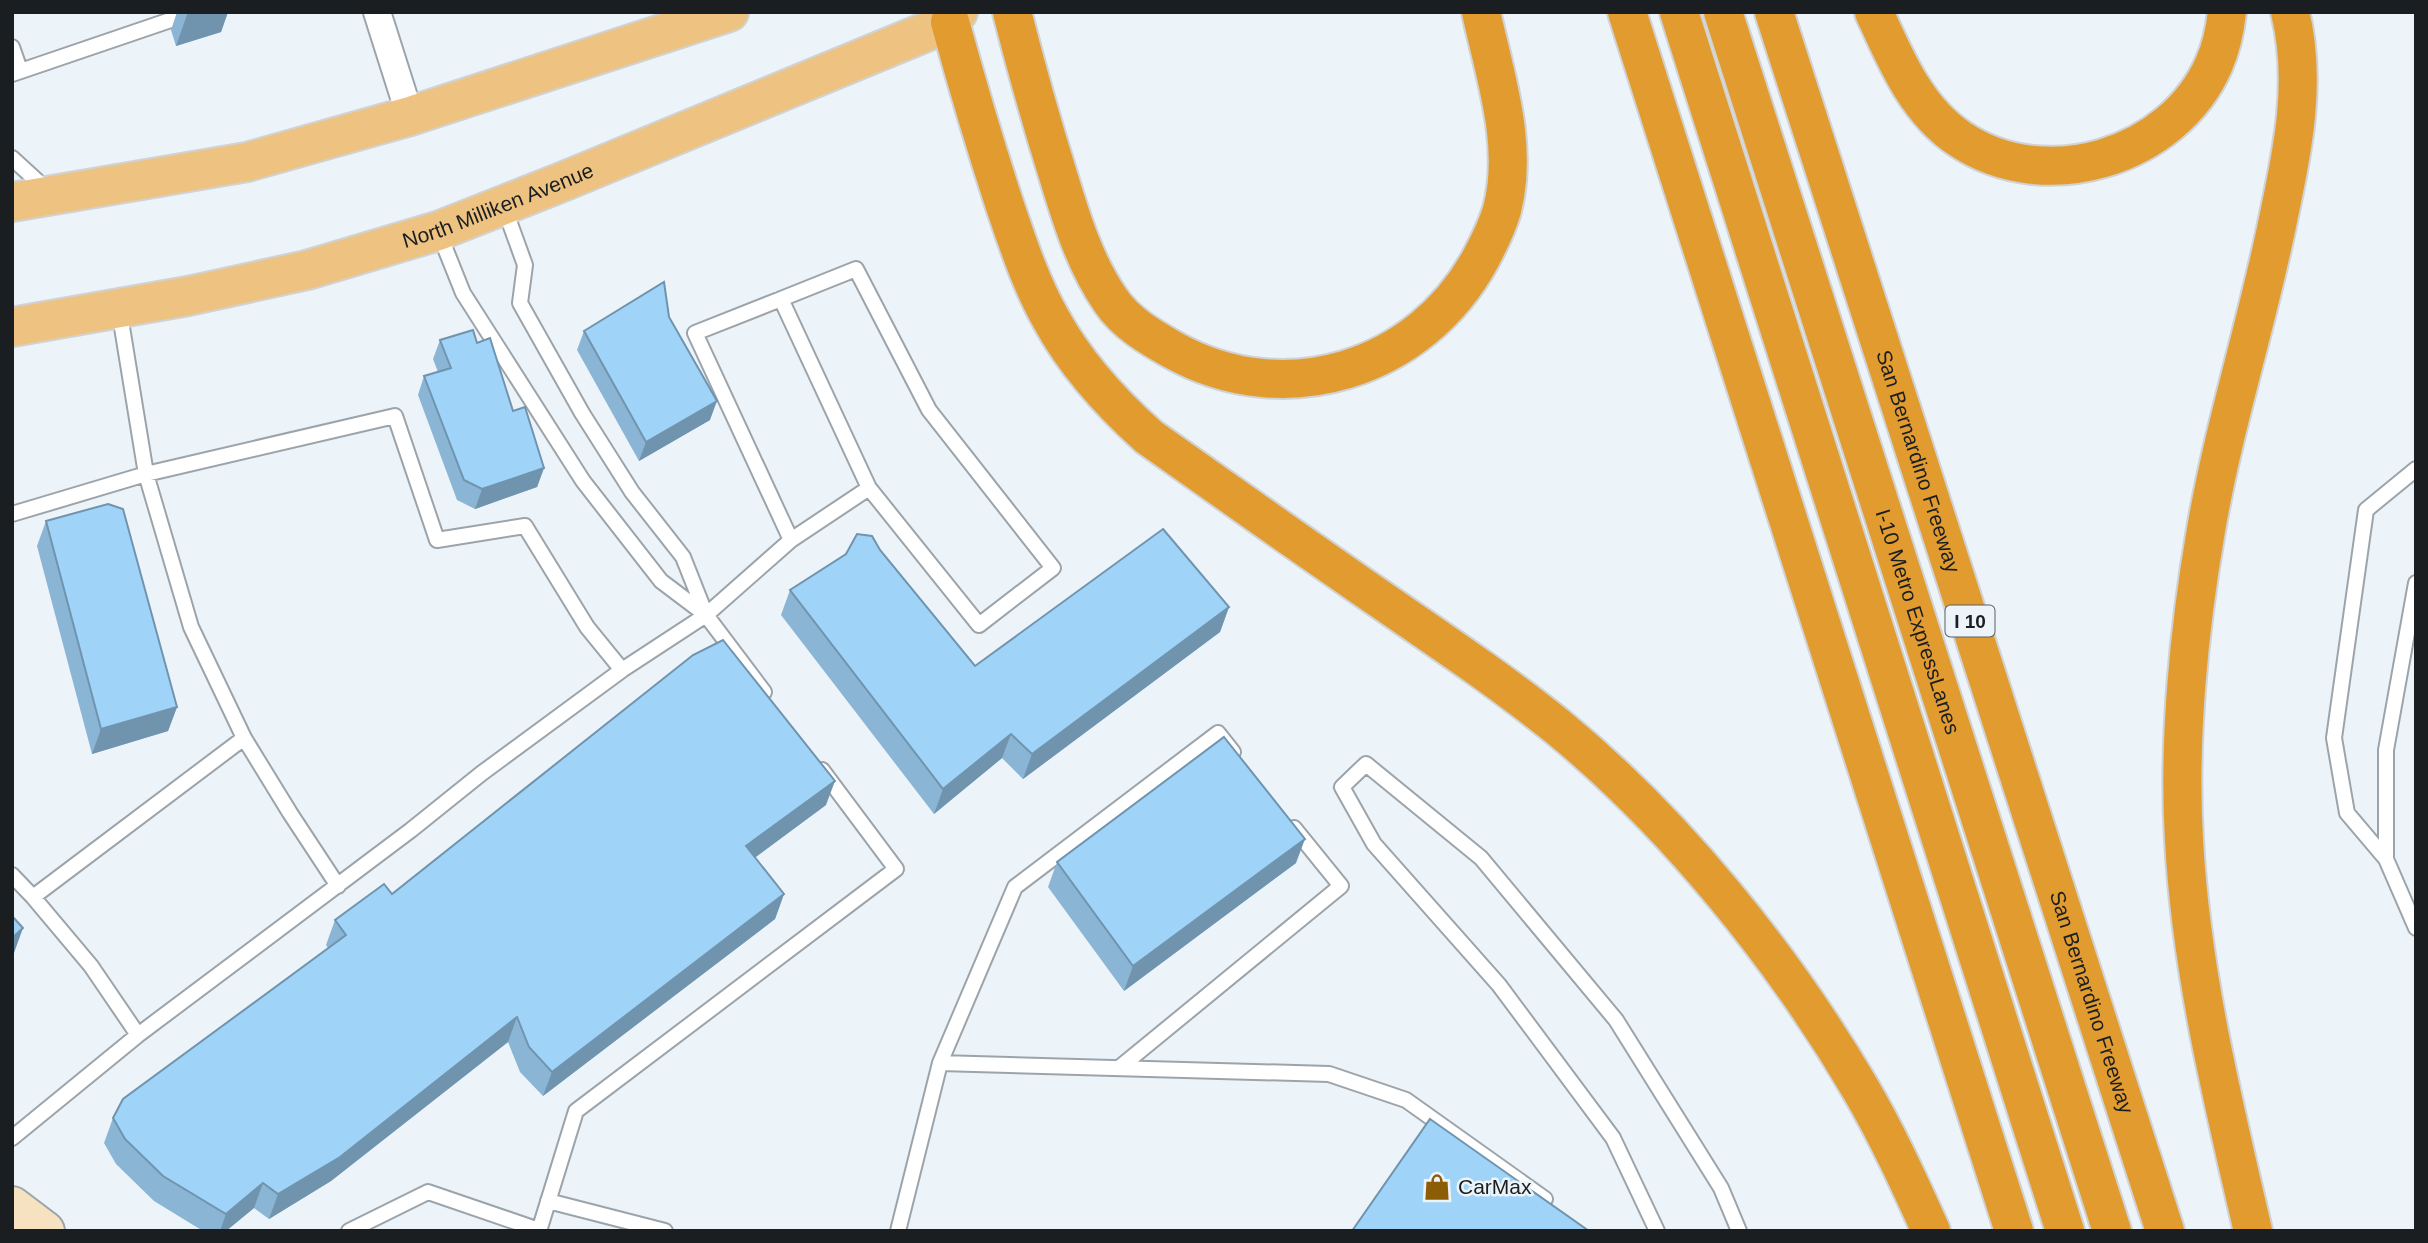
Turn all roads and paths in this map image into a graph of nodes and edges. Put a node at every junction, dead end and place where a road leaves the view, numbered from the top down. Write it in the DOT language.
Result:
graph roads {
  1 [pos="194,12"];
  2 [pos="377,12"];
  3 [pos="729,12"];
  4 [pos="1012,12"];
  5 [pos="1481,12"];
  6 [pos="1627,12"];
  7 [pos="1679,12"];
  8 [pos="1723,12"];
  9 [pos="1774,12"];
  10 [pos="1874,12"];
  11 [pos="2227,12"];
  12 [pos="2290,12"];
  13 [pos="952,15"];
  14 [pos="12,47"];
  15 [pos="16,72"];
  16 [pos="410,116"];
  17 [pos="12,158"];
  18 [pos="51,194"];
  19 [pos="12,202"];
  20 [pos="504,205"];
  21 [pos="438,231"];
  22 [pos="782,299"];
  23 [pos="119,309"];
  24 [pos="12,327"];
  25 [pos="2416,469"];
  26 [pos="146,474"];
  27 [pos="869,488"];
  28 [pos="12,514"];
  29 [pos="791,540"];
  30 [pos="2416,583"];
  31 [pos="706,615"];
  32 [pos="622,670"];
  33 [pos="772,703"];
  34 [pos="244,738"];
  35 [pos="813,758"];
  36 [pos="1243,764"];
  37 [pos="1284,815"];
  38 [pos="2386,859"];
  39 [pos="12,875"];
  40 [pos="338,886"];
  41 [pos="33,897"];
  42 [pos="2416,928"];
  43 [pos="138,1035"];
  44 [pos="940,1063"];
  45 [pos="1119,1068"];
  46 [pos="12,1138"];
  47 [pos="548,1201"];
  48 [pos="12,1206"];
  49 [pos="1556,1208"];
  50 [pos="539,1230"];
  51 [pos="46,1231"];
  52 [pos="349,1231"];
  53 [pos="665,1231"];
  54 [pos="898,1231"];
  55 [pos="1657,1231"];
  56 [pos="1739,1231"];
  57 [pos="1931,1231"];
  58 [pos="2014,1231"];
  59 [pos="2065,1231"];
  60 [pos="2112,1231"];
  61 [pos="2165,1231"];
  62 [pos="2253,1231"];
  1 -- 15 [label="lane"];
  2 -- 16 [label="street"];
  3 -- 16 [label="main road"];
  4 -- 5 [label="highway"];
  6 -- 58 [label="highway"];
  7 -- 59 [label="highway, I-10 Metro ExpressLanes"];
  8 -- 60 [label="highway, I-10 Metro ExpressLanes"];
  9 -- 61 [label="highway, San Bernardino Freeway / I 10"];
  10 -- 11 [label="highway"];
  12 -- 62 [label="highway"];
  13 -- 20 [label="main road, North Milliken Avenue"];
  13 -- 57 [label="highway"];
  14 -- 15 [label="lane"];
  16 -- 18 [label="main road"];
  17 -- 18 [label="lane"];
  18 -- 19 [label="main road"];
  20 -- 21 [label="main road, North Milliken Avenue"];
  20 -- 31 [label="lane"];
  21 -- 23 [label="main road, North Milliken Avenue"];
  21 -- 31 [label="lane"];
  22 -- 27 [label="lane"];
  22 -- 27 [label="lane"];
  22 -- 29 [label="lane"];
  23 -- 24 [label="main road, North Milliken Avenue"];
  23 -- 26 [label="lane"];
  25 -- 38 [label="lane"];
  26 -- 28 [label="lane"];
  26 -- 32 [label="lane"];
  26 -- 34 [label="lane"];
  27 -- 29 [label="lane"];
  29 -- 31 [label="lane"];
  30 -- 38 [label="lane"];
  31 -- 32 [label="lane"];
  31 -- 33 [label="lane"];
  32 -- 40 [label="lane"];
  34 -- 40 [label="lane"];
  34 -- 41 [label="lane"];
  35 -- 47 [label="lane"];
  36 -- 44 [label="lane"];
  37 -- 45 [label="lane"];
  38 -- 42 [label="lane"];
  39 -- 41 [label="lane"];
  40 -- 43 [label="lane"];
  41 -- 43 [label="lane"];
  43 -- 46 [label="lane"];
  44 -- 45 [label="lane"];
  44 -- 54 [label="lane"];
  45 -- 49 [label="lane"];
  47 -- 50 [label="lane"];
  47 -- 53 [label="lane"];
  48 -- 51 [label="main road"];
  50 -- 52 [label="lane"];
  55 -- 56 [label="lane"];
}
